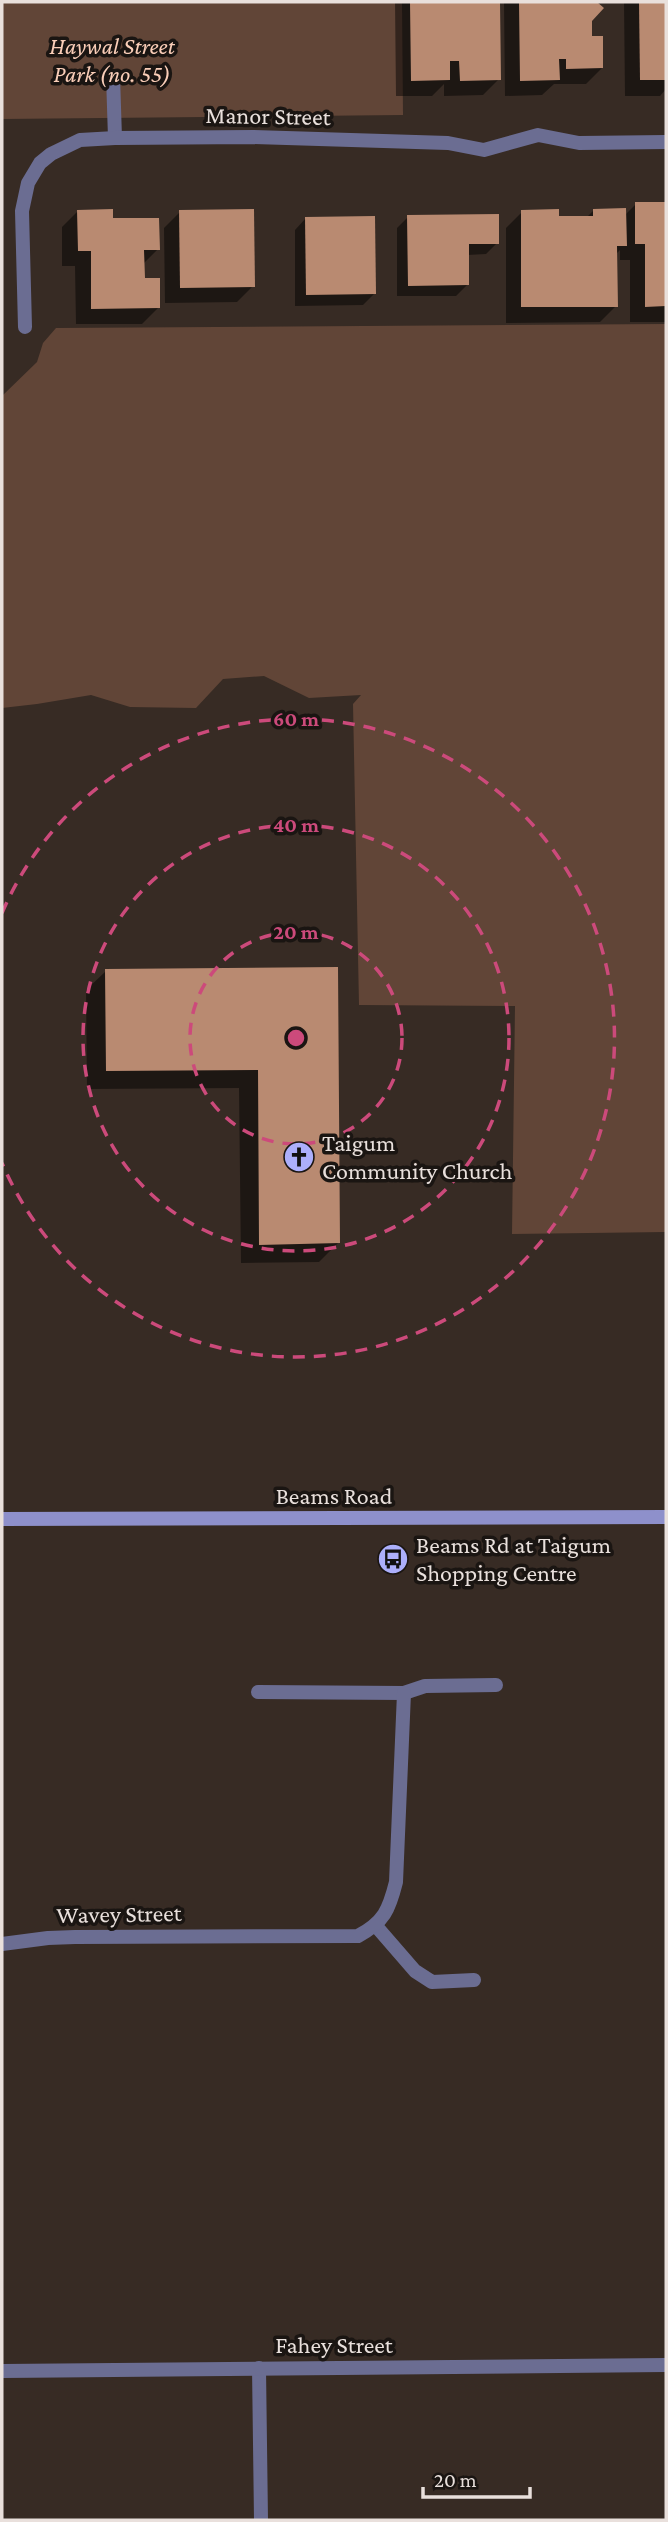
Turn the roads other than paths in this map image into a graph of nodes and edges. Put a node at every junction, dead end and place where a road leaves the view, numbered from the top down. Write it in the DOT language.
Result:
graph roads {
  1 [pos="113,76"];
  2 [pos="115,138"];
  3 [pos="666,142"];
  4 [pos="25,327"];
  5 [pos="666,1517"];
  6 [pos="2,1519"];
  7 [pos="496,1685"];
  8 [pos="258,1692"];
  9 [pos="404,1693"];
  10 [pos="376,1926"];
  11 [pos="2,1944"];
  12 [pos="474,1980"];
  13 [pos="666,2365"];
  14 [pos="259,2368"];
  15 [pos="2,2371"];
  16 [pos="261,2520"];
  1 -- 2 [label="street"];
  2 -- 3 [label="street, Manor Street"];
  2 -- 4 [label="street, Manor Street"];
  5 -- 6 [label="main road, Beams Road"];
  7 -- 9 [label="street"];
  8 -- 9 [label="street"];
  9 -- 10 [label="street"];
  10 -- 11 [label="street, Wavey Street"];
  10 -- 12 [label="street"];
  13 -- 14 [label="street, Fahey Street"];
  14 -- 15 [label="street, Fahey Street"];
  14 -- 16 [label="street"];
}
